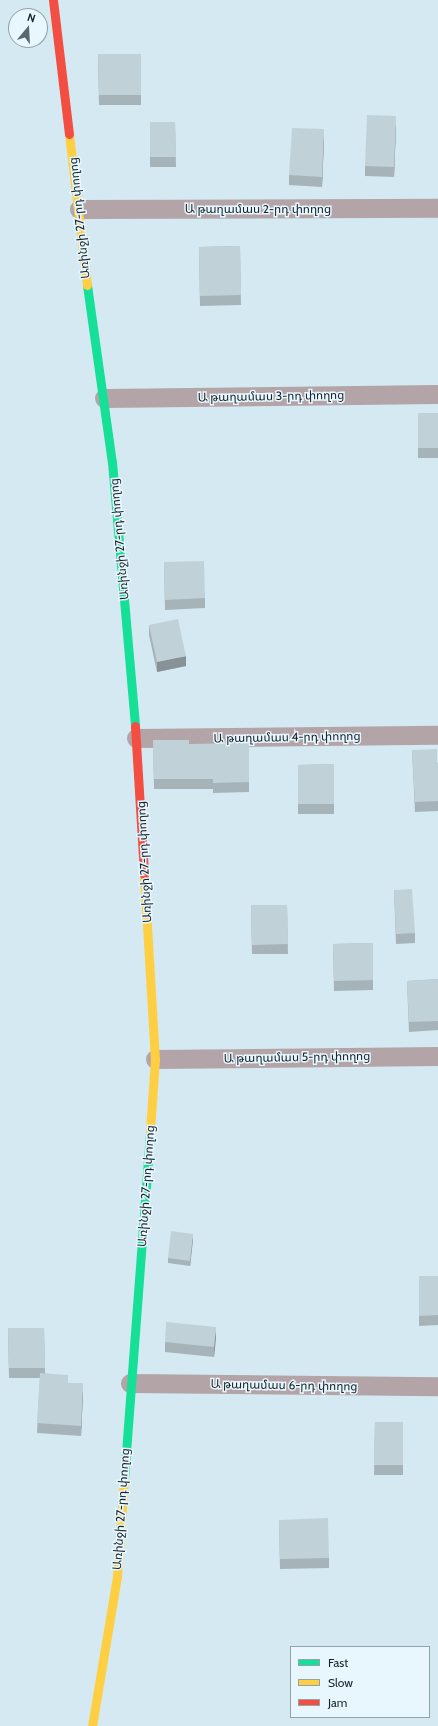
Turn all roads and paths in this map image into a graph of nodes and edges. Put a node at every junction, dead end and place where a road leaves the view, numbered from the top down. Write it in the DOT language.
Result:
graph roads {
  1 [pos="54,0"];
  2 [pos="438,208"];
  3 [pos="79,209"];
  4 [pos="438,394"];
  5 [pos="104,398"];
  6 [pos="438,735"];
  7 [pos="136,738"];
  8 [pos="438,1056"];
  9 [pos="156,1059"];
  10 [pos="130,1383"];
  11 [pos="438,1386"];
  12 [pos="92,1726"];
  1 -- 3 [label="street, Առինջի 27-րդ փողոց"];
  2 -- 3 [label="street, Ա թաղամաս 2-րդ փողոց"];
  3 -- 5 [label="street, Առինջի 27-րդ փողոց"];
  4 -- 5 [label="street, Ա թաղամաս 3-րդ փողոց"];
  5 -- 7 [label="street, Առինջի 27-րդ փողոց"];
  6 -- 7 [label="street, Ա թաղամաս 4-րդ փողոց"];
  7 -- 9 [label="street, Առինջի 27-րդ փողոց"];
  8 -- 9 [label="street, Ա թաղամաս 5-րդ փողոց"];
  9 -- 10 [label="street, Առինջի 27-րդ փողոց"];
  10 -- 11 [label="street, Ա թաղամաս 6-րդ փողոց"];
  10 -- 12 [label="street, Առինջի 27-րդ փողոց"];
}
